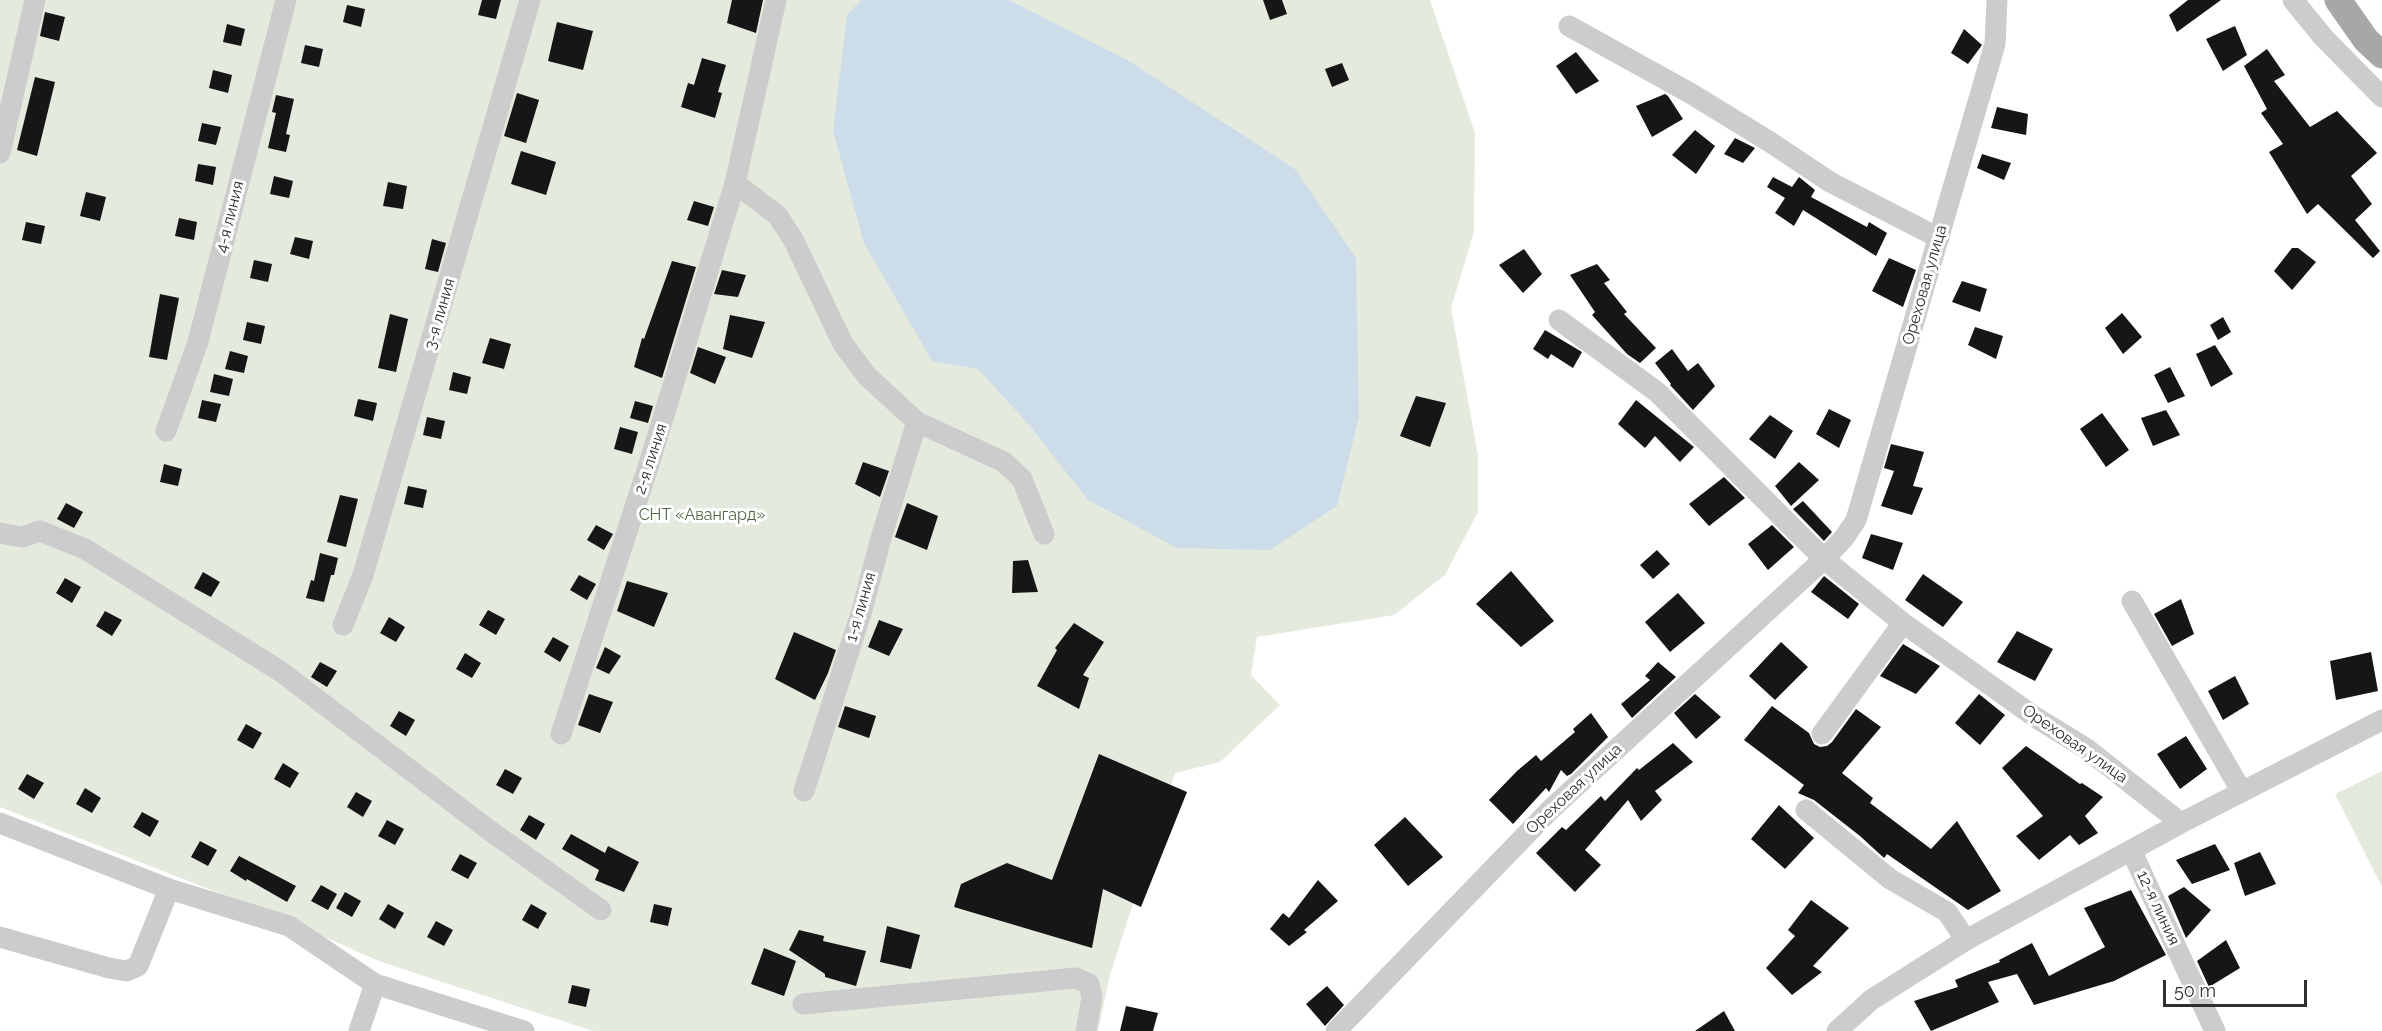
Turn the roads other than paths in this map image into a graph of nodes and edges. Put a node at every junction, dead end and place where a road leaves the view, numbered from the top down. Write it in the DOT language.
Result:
graph roads {
  1 [pos="34,0"];
  2 [pos="286,0"];
  3 [pos="530,0"];
  4 [pos="776,0"];
  5 [pos="1997,0"];
  6 [pos="2293,0"];
  7 [pos="2338,0"];
  8 [pos="1569,26"];
  9 [pos="2382,55"];
  10 [pos="2382,97"];
  11 [pos="0,153"];
  12 [pos="735,183"];
  13 [pos="1939,238"];
  14 [pos="1559,320"];
  15 [pos="917,422"];
  16 [pos="166,431"];
  17 [pos="0,533"];
  18 [pos="1044,534"];
  19 [pos="1824,559"];
  20 [pos="2132,601"];
  21 [pos="1903,623"];
  22 [pos="343,625"];
  23 [pos="2382,720"];
  24 [pos="561,734"];
  25 [pos="1822,734"];
  26 [pos="804,790"];
  27 [pos="2242,792"];
  28 [pos="1806,810"];
  29 [pos="0,823"];
  30 [pos="2181,823"];
  31 [pos="2131,850"];
  32 [pos="168,889"];
  33 [pos="601,910"];
  34 [pos="0,937"];
  35 [pos="1966,940"];
  36 [pos="375,984"];
  37 [pos="803,1004"];
  38 [pos="359,1031"];
  39 [pos="524,1031"];
  40 [pos="1086,1031"];
  41 [pos="1336,1031"];
  42 [pos="1837,1031"];
  43 [pos="2215,1031"];
  1 -- 11 [label="street"];
  2 -- 16 [label="street, 4-я линия"];
  3 -- 22 [label="street, 3-я линия"];
  4 -- 12 [label="street, 2-я линия"];
  5 -- 13 [label="street, Ореховая улица"];
  6 -- 10 [label="street"];
  7 -- 9 [label="main road"];
  8 -- 13 [label="street"];
  12 -- 15 [label="street"];
  12 -- 24 [label="street, 2-я линия"];
  13 -- 19 [label="street, Ореховая улица"];
  14 -- 19 [label="street"];
  15 -- 18 [label="street"];
  15 -- 26 [label="street, 1-я линия"];
  17 -- 33 [label="street"];
  19 -- 21 [label="street, Ореховая улица"];
  19 -- 41 [label="street, Ореховая улица"];
  20 -- 27 [label="street"];
  21 -- 25 [label="street"];
  21 -- 30 [label="street, Ореховая улица"];
  23 -- 27 [label="street"];
  27 -- 30 [label="street"];
  28 -- 35 [label="street"];
  29 -- 32 [label="street"];
  30 -- 31 [label="street"];
  31 -- 35 [label="street"];
  31 -- 43 [label="street, 12-я линия"];
  32 -- 34 [label="street"];
  32 -- 36 [label="street"];
  35 -- 42 [label="street"];
  36 -- 38 [label="street"];
  36 -- 39 [label="street"];
  37 -- 40 [label="street"];
}
